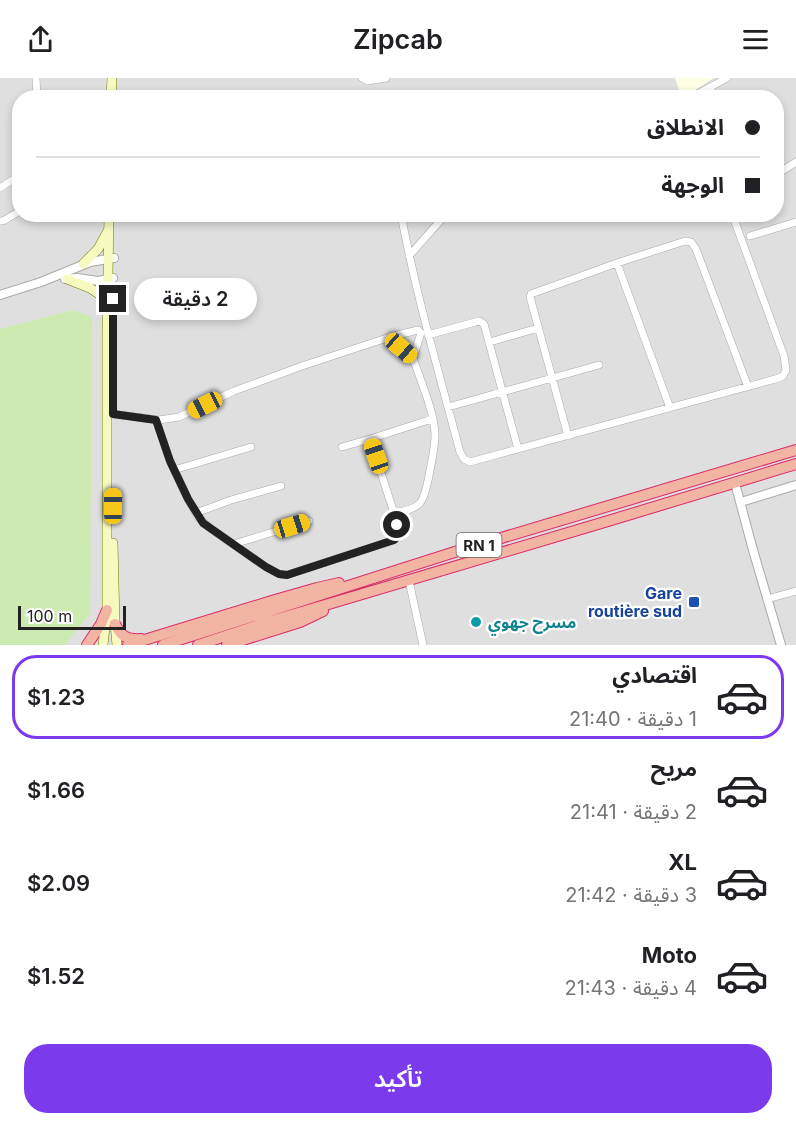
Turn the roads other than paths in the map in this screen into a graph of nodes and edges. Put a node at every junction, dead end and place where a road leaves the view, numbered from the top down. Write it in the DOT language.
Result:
graph roads {
  1 [pos="362,78"];
  2 [pos="386,78"];
  3 [pos="727,78"];
  4 [pos="710,88"];
  5 [pos="706,90"];
  6 [pos="110,222"];
  7 [pos="114,222"];
  8 [pos="403,222"];
  9 [pos="439,222"];
  10 [pos="735,222"];
  11 [pos="796,222"];
  12 [pos="110,227"];
  13 [pos="750,236"];
  14 [pos="409,256"];
  15 [pos="112,258"];
  16 [pos="617,263"];
  17 [pos="83,264"];
  18 [pos="111,278"];
  19 [pos="67,279"];
  20 [pos="41,282"];
  21 [pos="0,295"];
  22 [pos="108,300"];
  23 [pos="538,328"];
  24 [pos="428,335"];
  25 [pos="389,337"];
  26 [pos="490,342"];
  27 [pos="413,358"];
  28 [pos="599,365"];
  29 [pos="552,377"];
  30 [pos="748,387"];
  31 [pos="503,391"];
  32 [pos="448,407"];
  33 [pos="670,408"];
  34 [pos="113,414"];
  35 [pos="432,418"];
  36 [pos="156,420"];
  37 [pos="567,436"];
  38 [pos="370,439"];
  39 [pos="251,447"];
  40 [pos="342,447"];
  41 [pos="518,449"];
  42 [pos="796,450"];
  43 [pos="796,464"];
  44 [pos="174,470"];
  45 [pos="735,483"];
  46 [pos="796,484"];
  47 [pos="281,486"];
  48 [pos="741,502"];
  49 [pos="196,513"];
  50 [pos="394,513"];
  51 [pos="309,521"];
  52 [pos="234,544"];
  53 [pos="409,580"];
  54 [pos="363,582"];
  55 [pos="796,591"];
  56 [pos="346,599"];
  57 [pos="767,599"];
  58 [pos="107,610"];
  59 [pos="115,624"];
  60 [pos="144,639"];
  61 [pos="87,645"];
  62 [pos="103,645"];
  63 [pos="117,645"];
  64 [pos="128,645"];
  65 [pos="164,645"];
  66 [pos="198,645"];
  67 [pos="227,645"];
  68 [pos="423,645"];
  69 [pos="781,645"];
  1 -- 2 [label="street"];
  3 -- 4 [label="street"];
  4 -- 5 [label="street"];
  6 -- 12 [label="main road"];
  7 -- 15 [label="main road"];
  8 -- 14 [label="street"];
  9 -- 14 [label="street"];
  10 -- 30 [label="street"];
  11 -- 13 [label="street"];
  12 -- 15 [label="main road"];
  12 -- 17 [label="main road"];
  14 -- 24 [label="street"];
  15 -- 17 [label="street"];
  15 -- 18 [label="main road"];
  16 -- 23 [label="street"];
  16 -- 30 [label="street"];
  16 -- 33 [label="street"];
  17 -- 20 [label="street"];
  18 -- 19 [label="street"];
  18 -- 22 [label="main road"];
  18 -- 34 [label="main road"];
  19 -- 20 [label="street"];
  19 -- 22 [label="main road"];
  20 -- 21 [label="street"];
  22 -- 58 [label="main road"];
  23 -- 26 [label="street"];
  23 -- 29 [label="street"];
  24 -- 26 [label="street"];
  24 -- 32 [label="street"];
  25 -- 27 [label="street"];
  25 -- 27 [label="street"];
  25 -- 36 [label="street"];
  26 -- 31 [label="street"];
  27 -- 35 [label="street"];
  28 -- 29 [label="street"];
  29 -- 31 [label="street"];
  29 -- 37 [label="street"];
  30 -- 33 [label="street"];
  31 -- 32 [label="street"];
  31 -- 41 [label="street"];
  32 -- 41 [label="street"];
  33 -- 37 [label="street"];
  34 -- 36 [label="street"];
  34 -- 59 [label="main road"];
  35 -- 38 [label="street"];
  35 -- 50 [label="street"];
  36 -- 44 [label="street"];
  37 -- 41 [label="street"];
  38 -- 40 [label="street"];
  38 -- 50 [label="street"];
  39 -- 44 [label="street"];
  42 -- 54 [label="highway, RN 1"];
  43 -- 45 [label="highway, RN 1"];
  44 -- 49 [label="street"];
  45 -- 48 [label="street"];
  45 -- 53 [label="highway, RN 1"];
  46 -- 48 [label="street"];
  47 -- 49 [label="street"];
  48 -- 57 [label="street"];
  49 -- 52 [label="street"];
  50 -- 52 [label="street"];
  51 -- 52 [label="street"];
  53 -- 56 [label="highway, RN 1"];
  53 -- 68 [label="street"];
  54 -- 60 [label="highway"];
  54 -- 65 [label="highway, RN 1"];
  55 -- 57 [label="street"];
  56 -- 66 [label="highway, RN 1"];
  56 -- 67 [label="highway"];
  57 -- 69 [label="street"];
  58 -- 61 [label="highway"];
  58 -- 62 [label="main road"];
  59 -- 60 [label="highway"];
  59 -- 63 [label="main road"];
  60 -- 64 [label="highway"];
}
